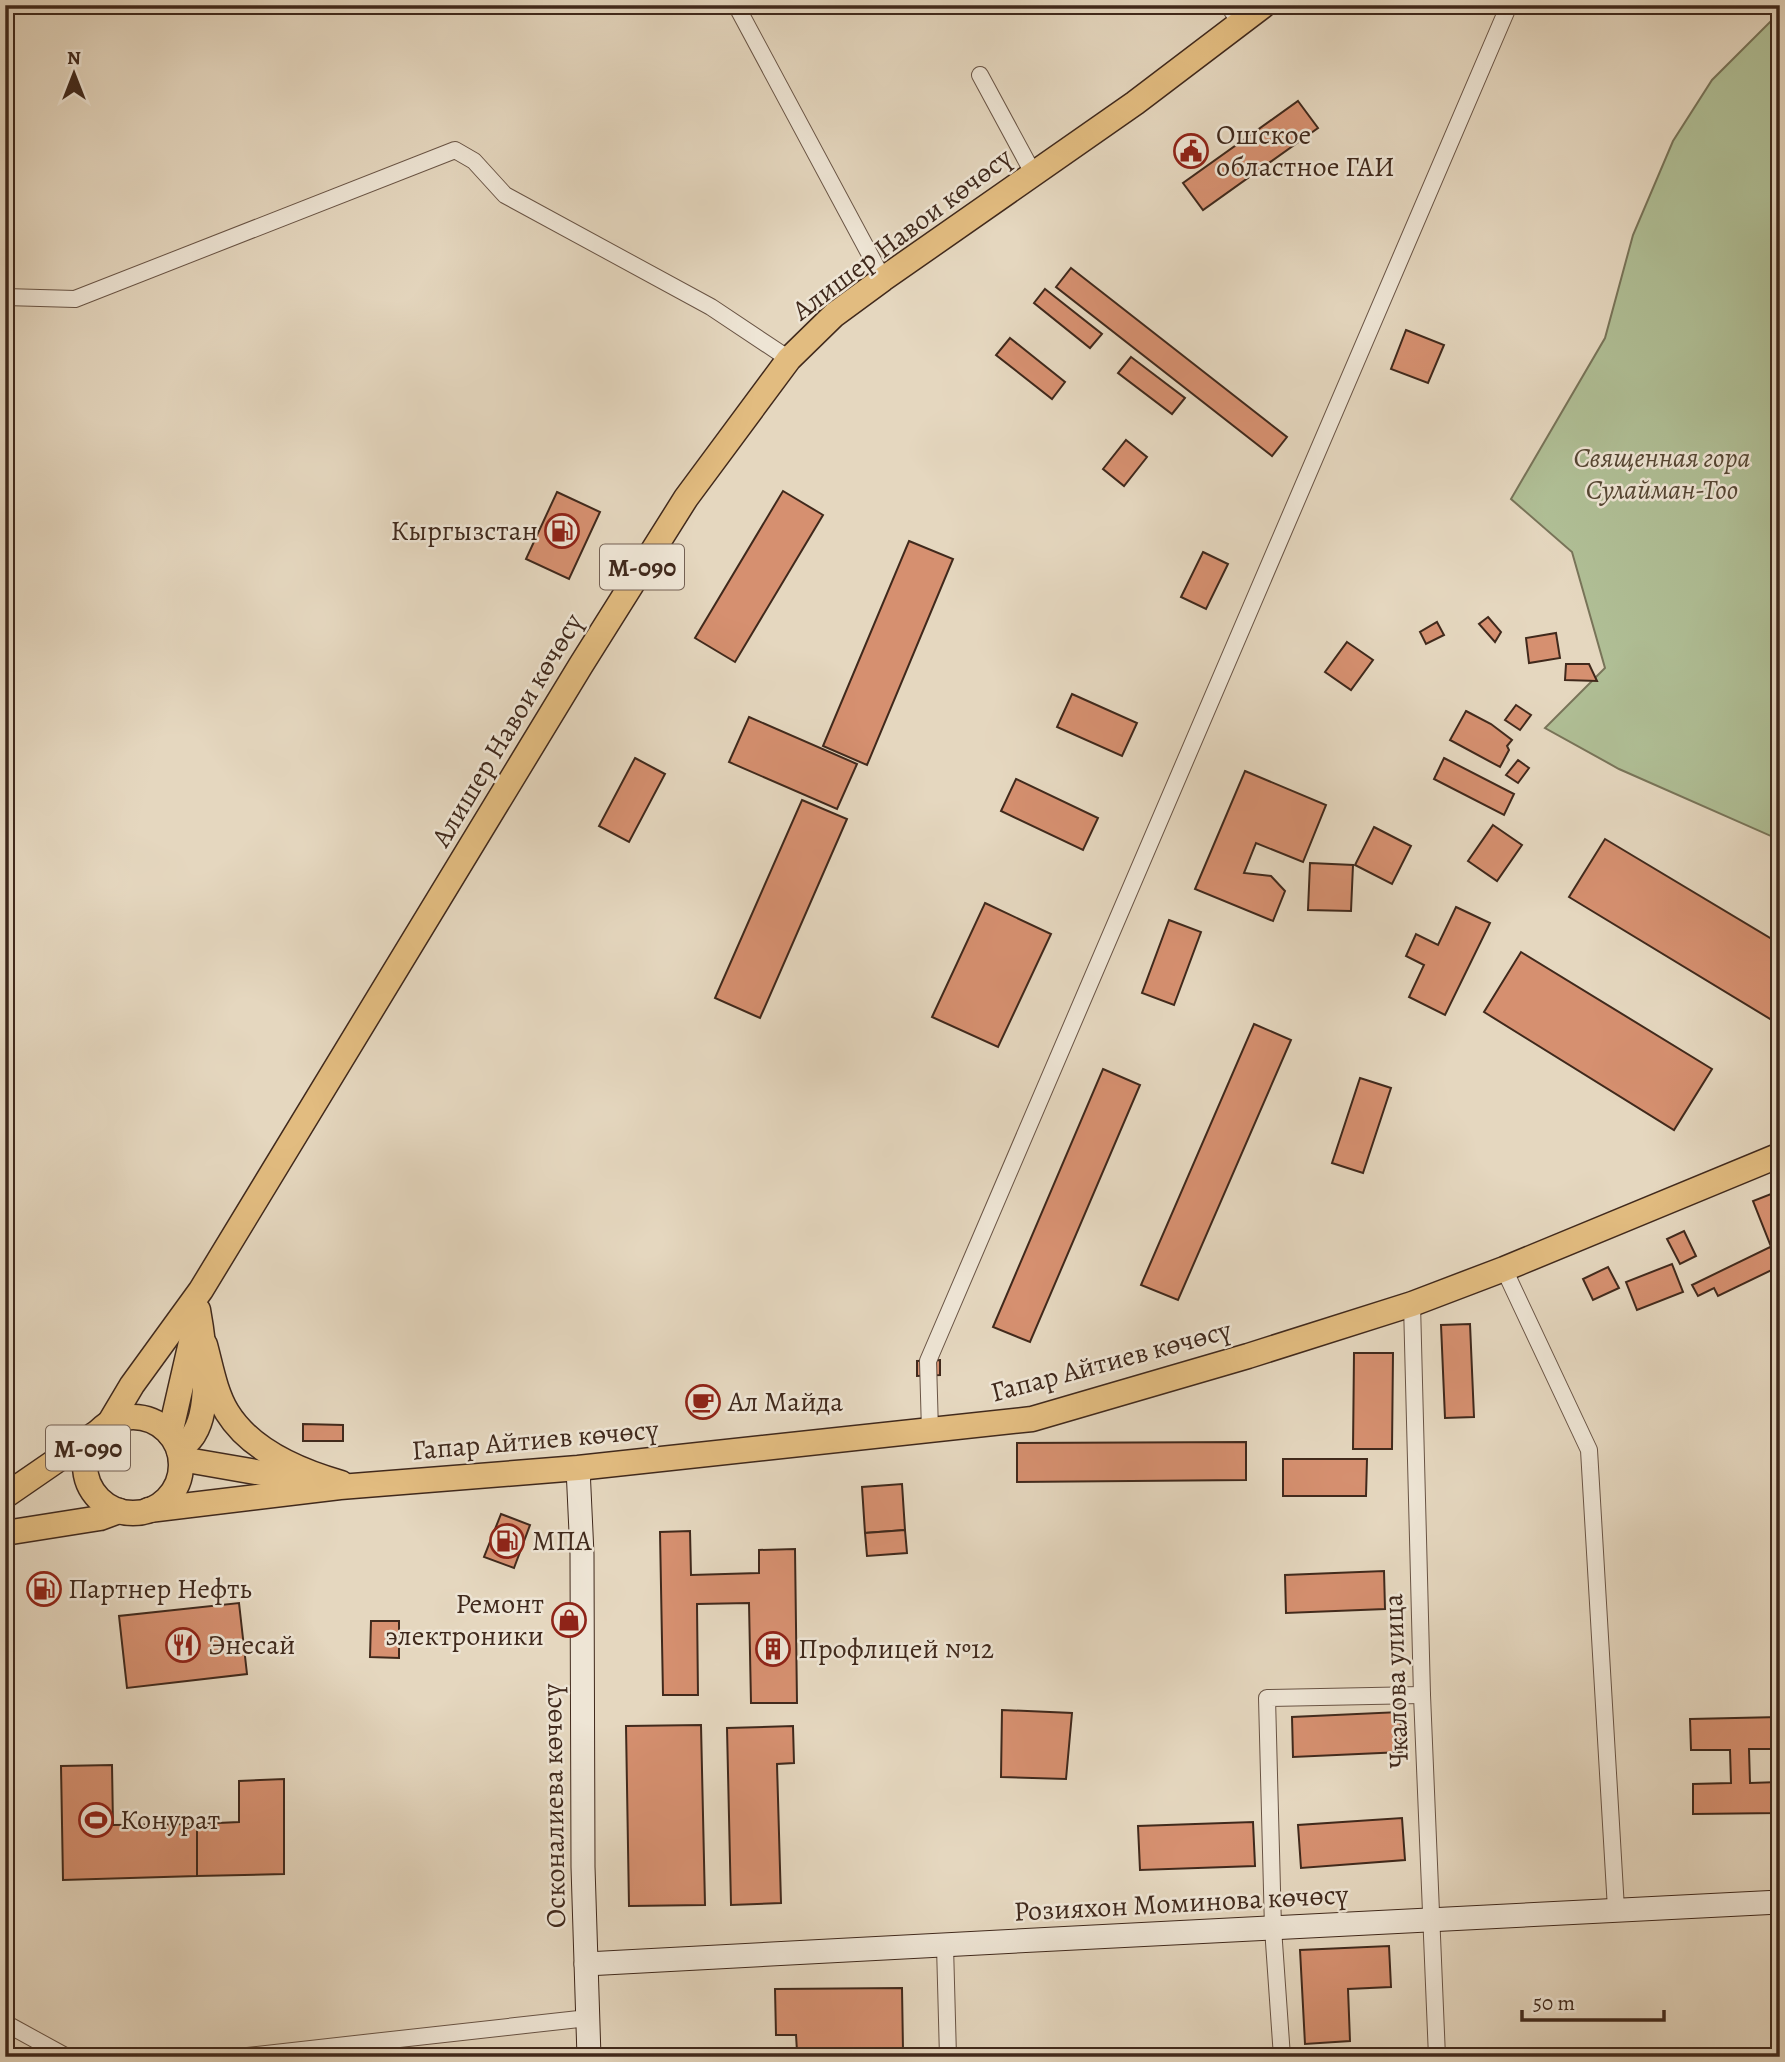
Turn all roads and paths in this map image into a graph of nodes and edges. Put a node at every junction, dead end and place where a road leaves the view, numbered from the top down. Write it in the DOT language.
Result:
graph roads {
  1 [pos="736,5"];
  2 [pos="1264,5"];
  3 [pos="1509,5"];
  4 [pos="1235,14"];
  5 [pos="980,75"];
  6 [pos="1033,173"];
  7 [pos="883,279"];
  8 [pos="5,297"];
  9 [pos="789,359"];
  10 [pos="1780,1155"];
  11 [pos="1504,1269"];
  12 [pos="200,1300"];
  13 [pos="1412,1304"];
  14 [pos="205,1345"];
  15 [pos="103,1428"];
  16 [pos="930,1431"];
  17 [pos="176,1448"];
  18 [pos="578,1468"];
  19 [pos="348,1486"];
  20 [pos="5,1496"];
  21 [pos="149,1510"];
  22 [pos="119,1511"];
  23 [pos="5,1533"];
  24 [pos="1422,1695"];
  25 [pos="1780,1902"];
  26 [pos="1616,1909"];
  27 [pos="1431,1918"];
  28 [pos="1273,1928"];
  29 [pos="945,1946"];
  30 [pos="586,1964"];
  31 [pos="588,2018"];
  32 [pos="5,2023"];
  33 [pos="67,2057"];
  34 [pos="238,2057"];
  35 [pos="589,2057"];
  36 [pos="948,2057"];
  37 [pos="1282,2057"];
  38 [pos="1437,2057"];
  1 -- 7 [label="street"];
  2 -- 4 [label="main road, Алишер Навои көчөсү / М-090"];
  3 -- 16 [label="street"];
  4 -- 6 [label="main road, Алишер Навои көчөсү / М-090"];
  5 -- 6 [label="street"];
  6 -- 7 [label="main road, Алишер Навои көчөсү / М-090"];
  7 -- 9 [label="main road, Алишер Навои көчөсү / М-090"];
  8 -- 9 [label="street"];
  9 -- 12 [label="main road, Алишер Навои көчөсү / М-090"];
  10 -- 11 [label="main road, Гапар Айтиев көчөсү"];
  11 -- 13 [label="main road, Гапар Айтиев көчөсү"];
  11 -- 26 [label="street"];
  12 -- 14 [label="main road"];
  12 -- 15 [label="main road, Алишер Навои көчөсү / М-090"];
  12 -- 17 [label="main road, Алишер Навои көчөсү / М-090"];
  13 -- 16 [label="main road, Гапар Айтиев көчөсү"];
  13 -- 24 [label="street, Чкалова улица"];
  14 -- 17 [label="main road"];
  14 -- 19 [label="main road"];
  15 -- 17 [label="main road, М-090"];
  15 -- 20 [label="main road, М-090"];
  15 -- 22 [label="main road, М-090"];
  16 -- 18 [label="main road, Гапар Айтиев көчөсү"];
  17 -- 19 [label="main road, Гапар Айтиев көчөсү"];
  17 -- 21 [label="main road, М-090"];
  18 -- 19 [label="main road, Гапар Айтиев көчөсү"];
  18 -- 30 [label="street, Осконалиева көчөсү"];
  19 -- 21 [label="main road, Гапар Айтиев көчөсү"];
  21 -- 22 [label="main road, М-090"];
  22 -- 23 [label="main road, М-090"];
  24 -- 27 [label="street, Чкалова улица"];
  24 -- 28 [label="street"];
  25 -- 26 [label="street, Розияхон Моминова көчөсү"];
  26 -- 27 [label="street, Розияхон Моминова көчөсү"];
  27 -- 28 [label="street, Розияхон Моминова көчөсү"];
  27 -- 38 [label="street, Чкалова улица"];
  28 -- 29 [label="street, Розияхон Моминова көчөсү"];
  28 -- 37 [label="street"];
  29 -- 30 [label="street, Розияхон Моминова көчөсү"];
  29 -- 36 [label="street"];
  30 -- 31 [label="street, Осконалиева көчөсү"];
  31 -- 34 [label="street"];
  31 -- 35 [label="street, Осконалиева көчөсү"];
  32 -- 33 [label="street"];
}
